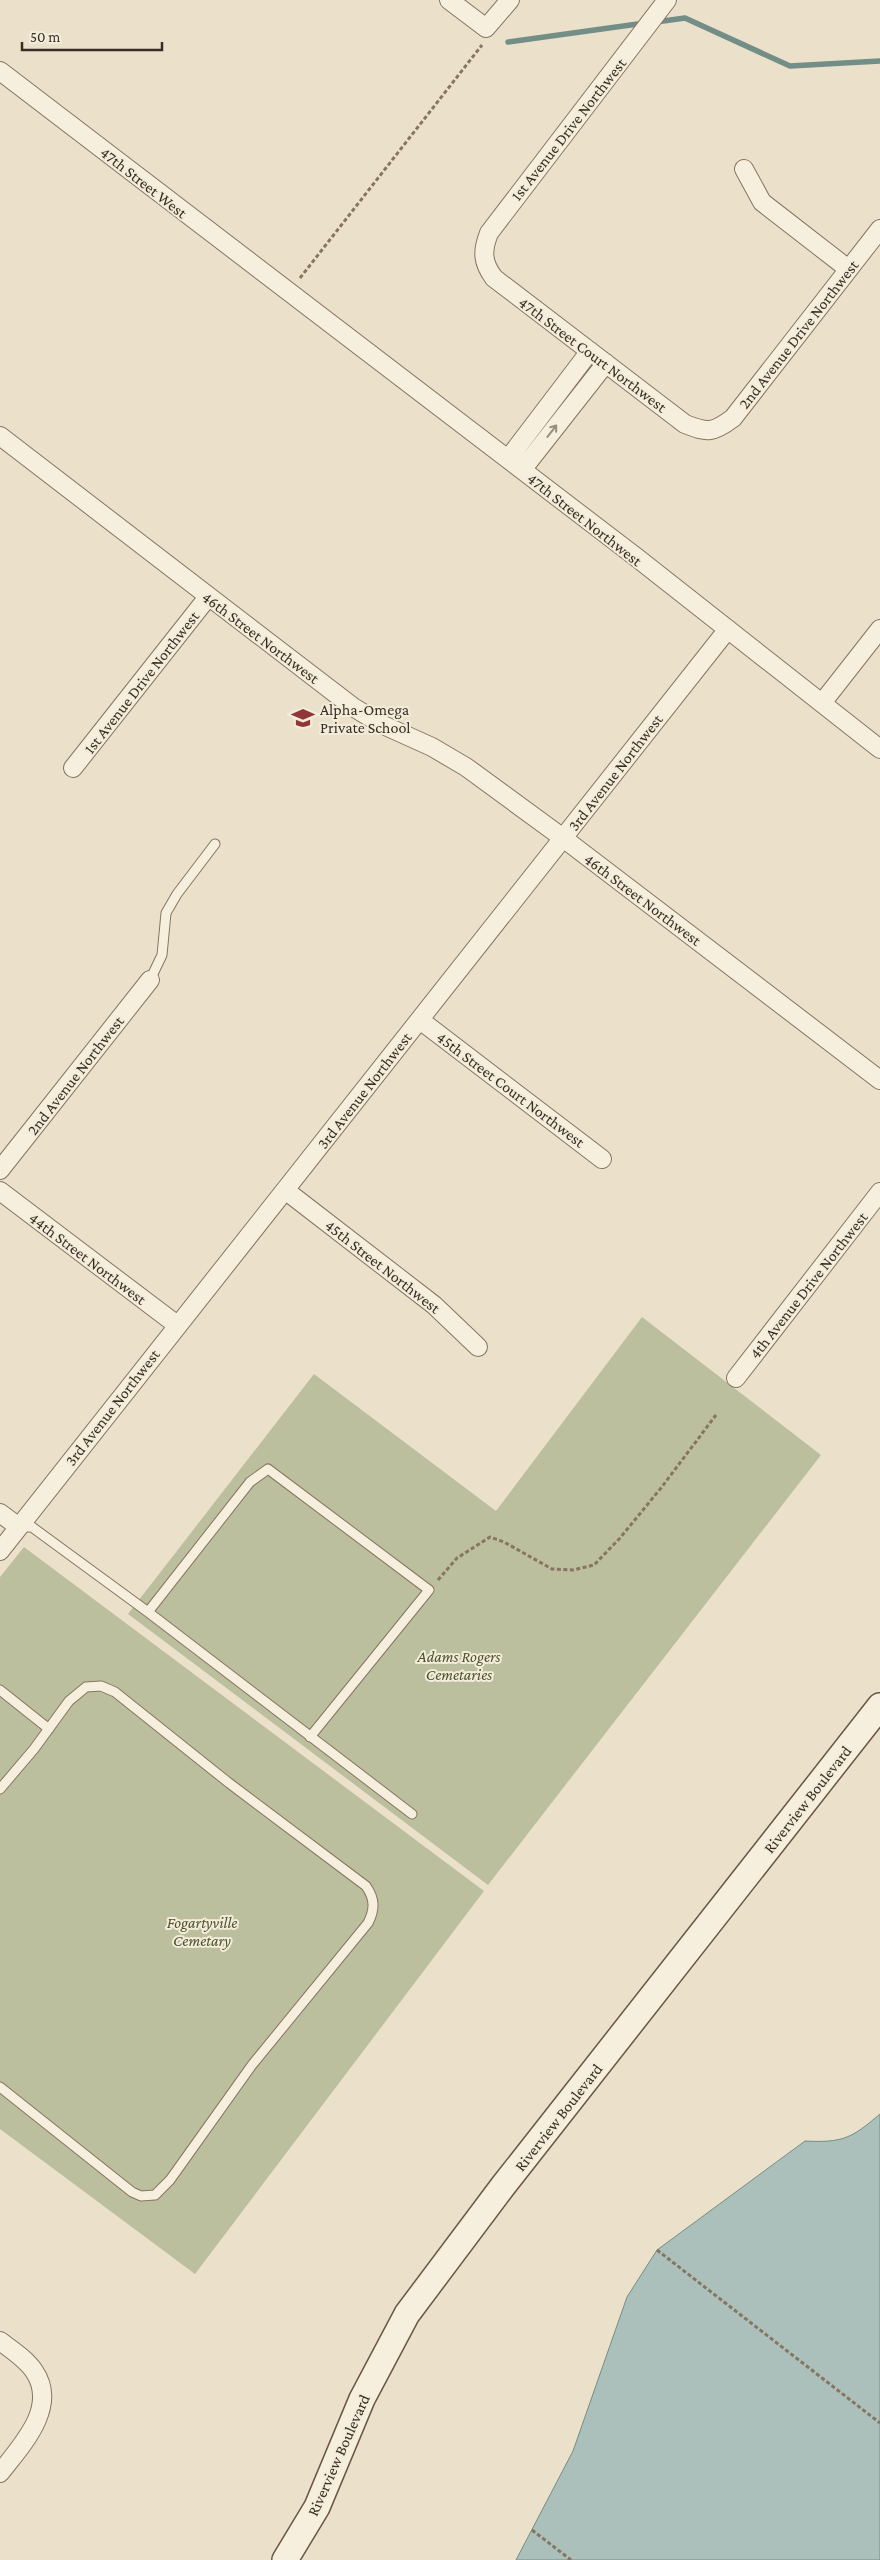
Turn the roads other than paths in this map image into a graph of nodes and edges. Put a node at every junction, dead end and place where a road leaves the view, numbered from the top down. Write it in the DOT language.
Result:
graph roads {
  1 [pos="449,0"];
  2 [pos="510,0"];
  3 [pos="663,5"];
  4 [pos="0,71"];
  5 [pos="744,169"];
  6 [pos="880,229"];
  7 [pos="485,264"];
  8 [pos="847,268"];
  9 [pos="288,292"];
  10 [pos="590,351"];
  11 [pos="606,363"];
  12 [pos="710,431"];
  13 [pos="0,436"];
  14 [pos="515,464"];
  15 [pos="208,597"];
  16 [pos="728,629"];
  17 [pos="880,629"];
  18 [pos="822,703"];
  19 [pos="880,749"];
  20 [pos="73,768"];
  21 [pos="563,838"];
  22 [pos="215,844"];
  23 [pos="150,980"];
  24 [pos="420,1020"];
  25 [pos="880,1080"];
  26 [pos="602,1159"];
  27 [pos="0,1170"];
  28 [pos="285,1190"];
  29 [pos="0,1192"];
  30 [pos="880,1192"];
  31 [pos="177,1326"];
  32 [pos="478,1347"];
  33 [pos="736,1378"];
  34 [pos="0,1513"];
  35 [pos="18,1527"];
  36 [pos="0,1550"];
  37 [pos="148,1612"];
  38 [pos="0,1690"];
  39 [pos="880,1706"];
  40 [pos="49,1728"];
  41 [pos="310,1736"];
  42 [pos="0,1790"];
  43 [pos="412,1814"];
  44 [pos="0,2087"];
  45 [pos="0,2341"];
  46 [pos="0,2473"];
  47 [pos="286,2560"];
  1 -- 2 [label="street"];
  3 -- 7 [label="street, 1st Avenue Drive Northwest"];
  4 -- 9 [label="street, 47th Street West"];
  5 -- 8 [label="street"];
  6 -- 8 [label="street, 2nd Avenue Drive Northwest"];
  7 -- 10 [label="street, 47th Street Court Northwest"];
  8 -- 12 [label="street, 2nd Avenue Drive Northwest"];
  9 -- 14 [label="street, 47th Street Northwest"];
  10 -- 11 [label="street, 47th Street Court Northwest"];
  10 -- 14 [label="street"];
  11 -- 12 [label="street, 47th Street Court Northwest"];
  14 -- 11 [label="street, one-way"];
  13 -- 15 [label="street, 46th Street Northwest"];
  14 -- 16 [label="street, 47th Street Northwest"];
  15 -- 20 [label="street, 1st Avenue Drive Northwest"];
  15 -- 21 [label="street, 46th Street Northwest"];
  16 -- 18 [label="street, 47th Street Northwest"];
  16 -- 21 [label="street, 3rd Avenue Northwest"];
  17 -- 18 [label="street"];
  18 -- 19 [label="street, 47th Street Northwest"];
  21 -- 24 [label="street, 3rd Avenue Northwest"];
  21 -- 25 [label="street, 46th Street Northwest"];
  22 -- 23 [label="lane"];
  23 -- 27 [label="street, 2nd Avenue Northwest"];
  24 -- 26 [label="street, 45th Street Court Northwest"];
  24 -- 28 [label="street, 3rd Avenue Northwest"];
  28 -- 31 [label="street, 3rd Avenue Northwest"];
  28 -- 32 [label="street, 45th Street Northwest"];
  29 -- 31 [label="street, 44th Street Northwest"];
  30 -- 33 [label="street, 4th Avenue Drive Northwest"];
  31 -- 35 [label="street, 3rd Avenue Northwest"];
  34 -- 35 [label="street"];
  35 -- 36 [label="street, 3rd Avenue Northwest"];
  35 -- 37 [label="lane"];
  37 -- 41 [label="lane"];
  37 -- 41 [label="lane"];
  38 -- 40 [label="lane"];
  39 -- 47 [label="street, Riverview Boulevard"];
  40 -- 42 [label="lane"];
  40 -- 44 [label="lane"];
  41 -- 43 [label="lane"];
  45 -- 46 [label="street"];
}
